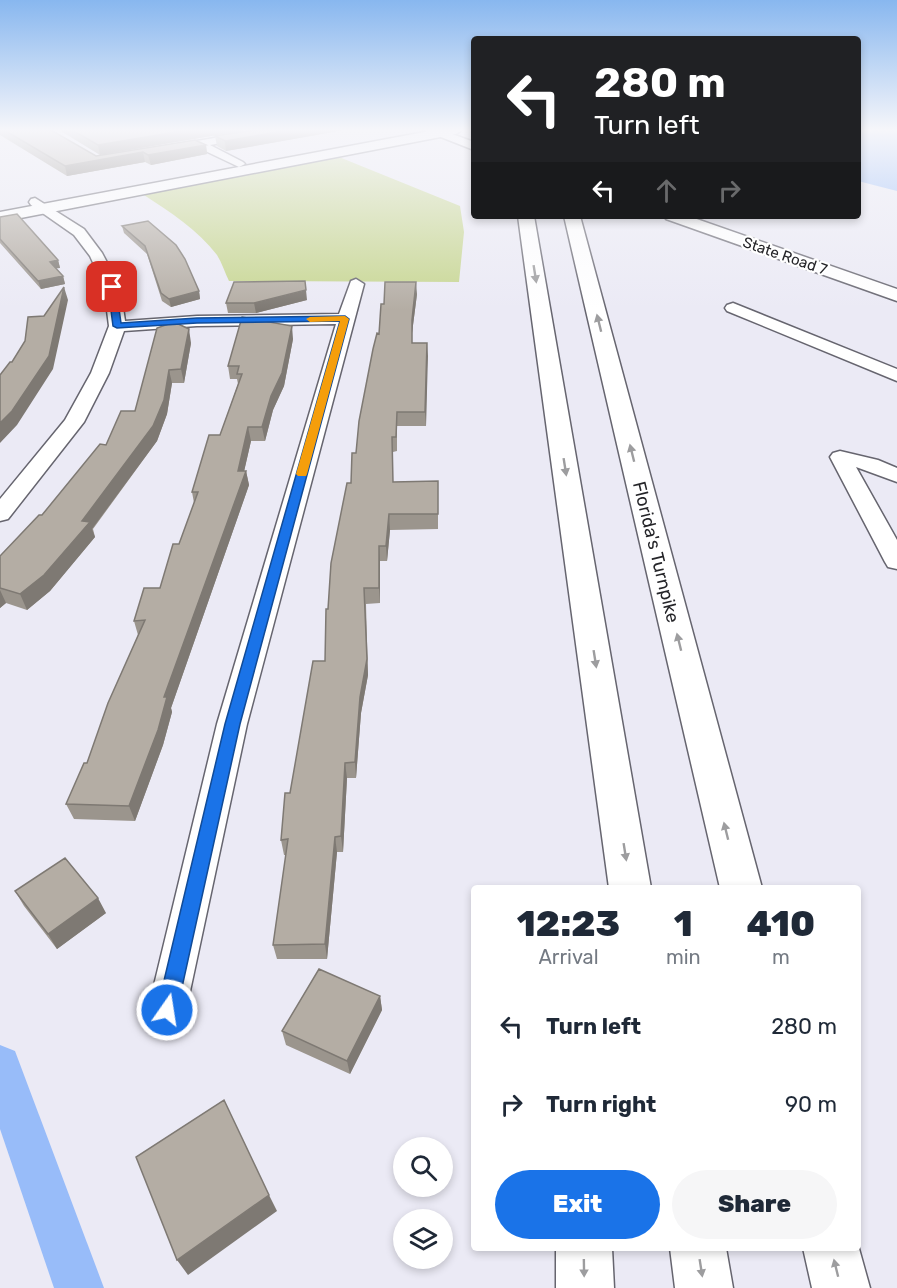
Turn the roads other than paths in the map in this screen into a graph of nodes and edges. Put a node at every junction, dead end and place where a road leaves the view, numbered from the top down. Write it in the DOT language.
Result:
graph roads {
  1 [pos="119,190"];
  2 [pos="40,205"];
  3 [pos="0,209"];
  4 [pos="0,217"];
  5 [pos="526,219"];
  6 [pos="573,219"];
  7 [pos="681,219"];
  8 [pos="732,219"];
  9 [pos="745,223"];
  10 [pos="356,284"];
  11 [pos="897,295"];
  12 [pos="733,308"];
  13 [pos="345,319"];
  14 [pos="117,326"];
  15 [pos="897,376"];
  16 [pos="897,476"];
  17 [pos="0,514"];
  18 [pos="897,562"];
  19 [pos="630,885"];
  20 [pos="740,885"];
  21 [pos="167,1010"];
  22 [pos="584,1251"];
  23 [pos="698,1251"];
  24 [pos="832,1251"];
  25 [pos="585,1288"];
  26 [pos="704,1288"];
  27 [pos="841,1288"];
  1 -- 2 [label="main road"];
  2 -- 3 [label="main road"];
  2 -- 4 [label="main road"];
  2 -- 14 [label="street"];
  5 -- 19 [label="main road, one-way"];
  20 -- 6 [label="main road, Florida's Turnpike, one-way"];
  7 -- 11 [label="main road, State Road 7"];
  8 -- 9 [label="main road, State Road 7"];
  10 -- 13 [label="street"];
  12 -- 15 [label="street"];
  13 -- 14 [label="street"];
  13 -- 21 [label="street"];
  14 -- 17 [label="street"];
  16 -- 18 [label="street"];
  22 -- 25 [label="main road, one-way"];
  23 -- 26 [label="main road, one-way"];
  27 -- 24 [label="main road, one-way"];
}
